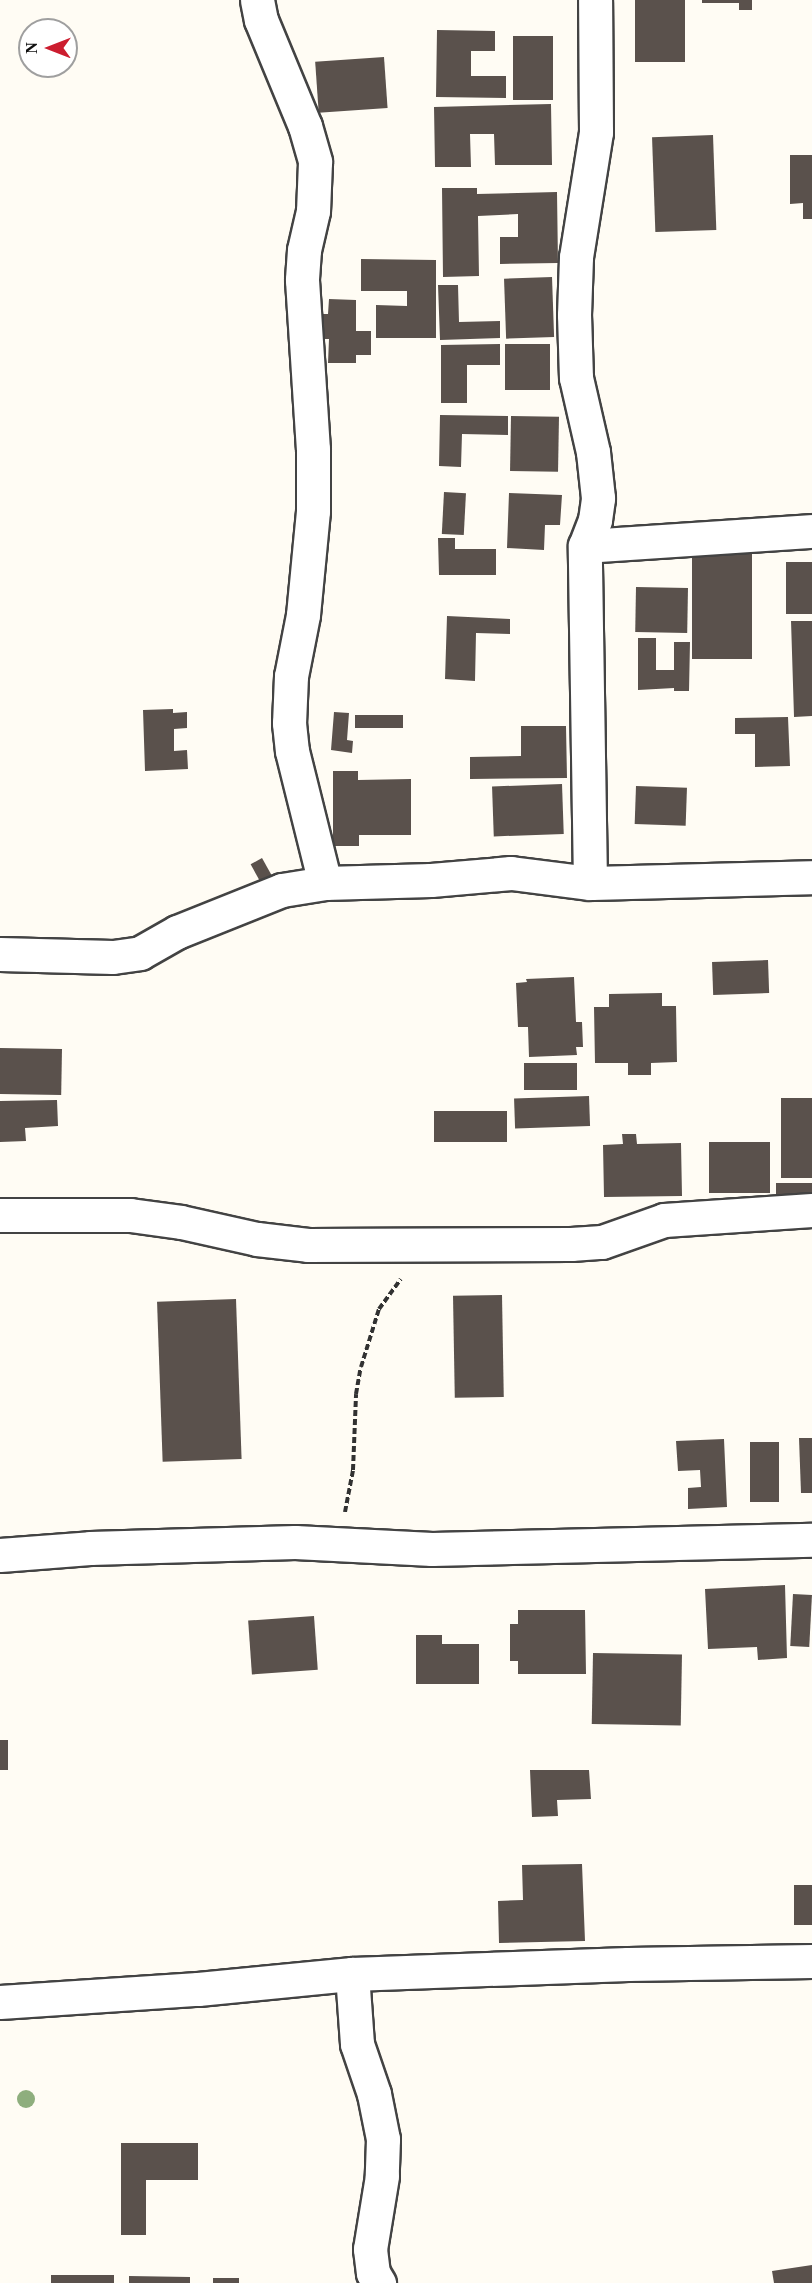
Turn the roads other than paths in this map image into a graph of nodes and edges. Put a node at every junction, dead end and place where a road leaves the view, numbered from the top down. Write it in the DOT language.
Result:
graph roads {
  1 [pos="258,0"];
  2 [pos="595,0"];
  3 [pos="812,531"];
  4 [pos="585,546"];
  5 [pos="812,877"];
  6 [pos="325,883"];
  7 [pos="590,883"];
  8 [pos="0,954"];
  9 [pos="812,1210"];
  10 [pos="0,1215"];
  11 [pos="812,1540"];
  12 [pos="0,1555"];
  13 [pos="812,1961"];
  14 [pos="352,1974"];
  15 [pos="0,2002"];
  16 [pos="379,2283"];
  1 -- 6 [label="street"];
  2 -- 4 [label="street"];
  3 -- 4 [label="street"];
  4 -- 7 [label="street"];
  5 -- 7 [label="street"];
  6 -- 7 [label="street"];
  6 -- 8 [label="street"];
  9 -- 10 [label="street"];
  11 -- 12 [label="street"];
  13 -- 14 [label="street"];
  14 -- 15 [label="street"];
  14 -- 16 [label="street"];
}
